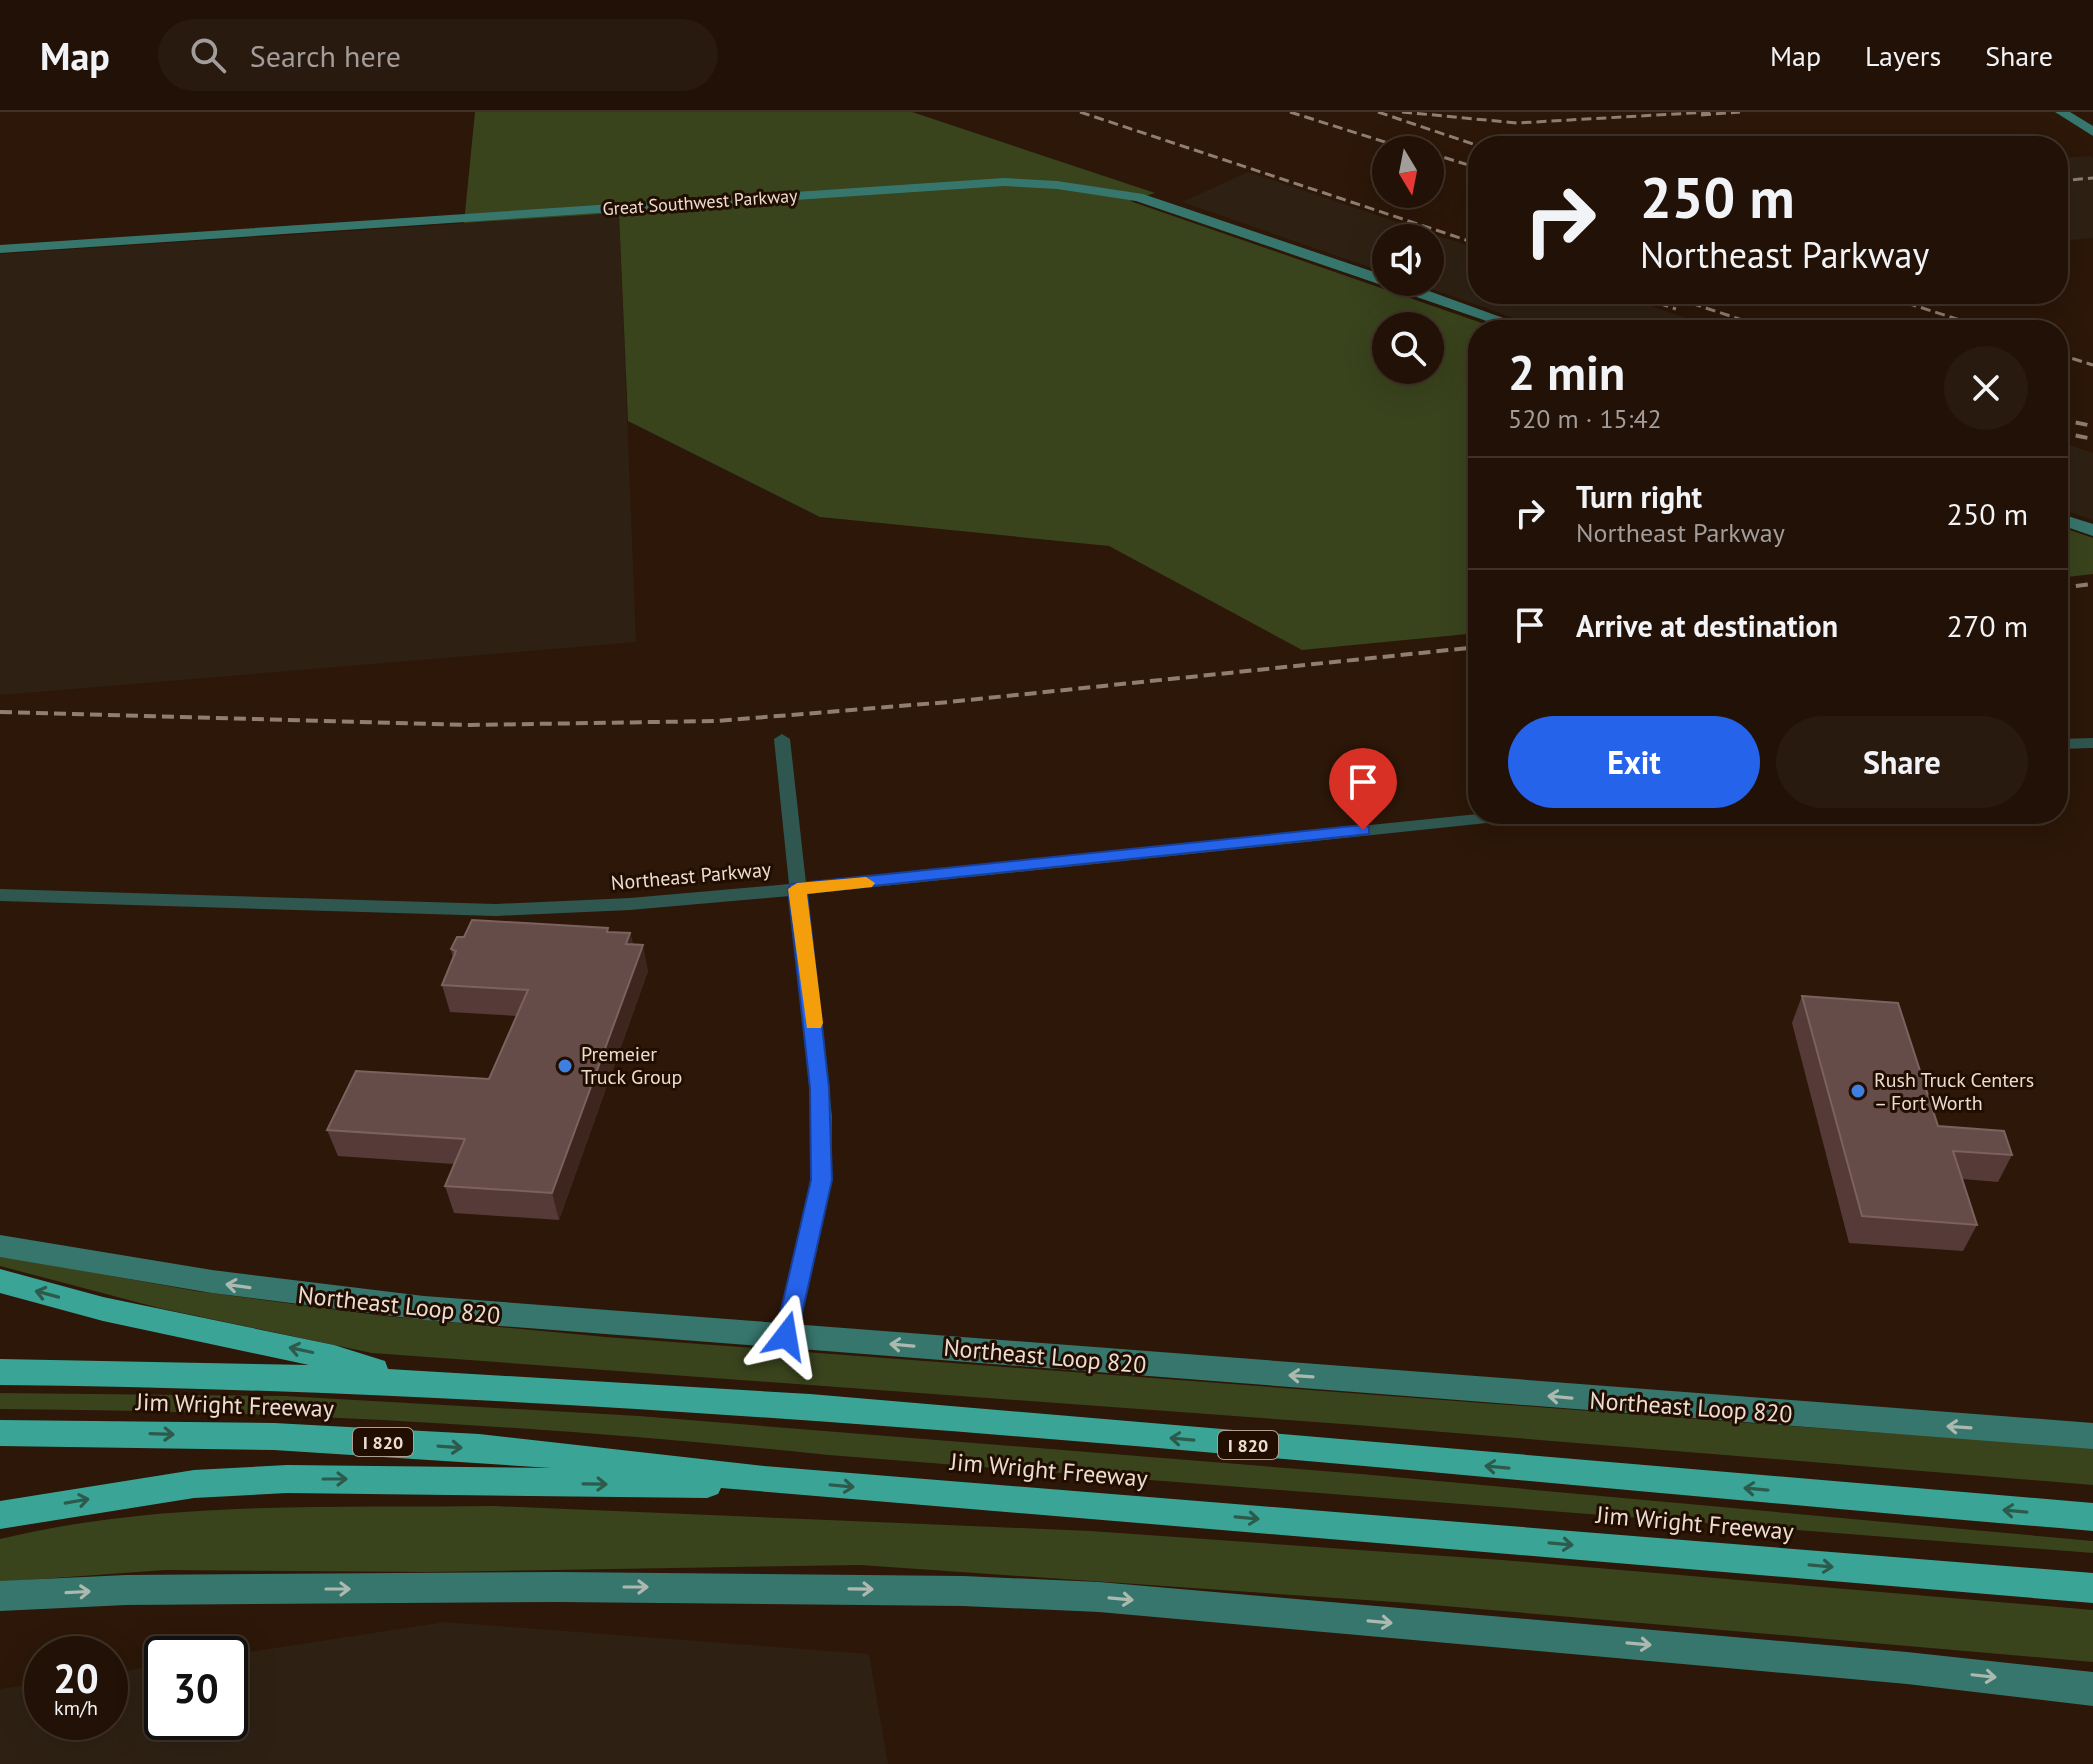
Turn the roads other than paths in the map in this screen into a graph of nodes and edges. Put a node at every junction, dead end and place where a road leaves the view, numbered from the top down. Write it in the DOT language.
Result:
graph roads {
  1 [pos="2061,112"];
  2 [pos="2092,131"];
  3 [pos="0,249"];
  4 [pos="1372,276"];
  5 [pos="1431,296"];
  6 [pos="1499,320"];
  7 [pos="2068,521"];
  8 [pos="2093,530"];
  9 [pos="782,739"];
  10 [pos="2093,743"];
  11 [pos="2068,744"];
  12 [pos="1468,820"];
  13 [pos="797,889"];
  14 [pos="0,895"];
  15 [pos="0,1246"];
  16 [pos="0,1281"];
  17 [pos="786,1336"];
  18 [pos="0,1372"];
  19 [pos="403,1379"];
  20 [pos="0,1433"];
  21 [pos="2093,1436"];
  22 [pos="764,1480"];
  23 [pos="0,1515"];
  24 [pos="2093,1517"];
  25 [pos="2093,1588"];
  26 [pos="0,1596"];
  27 [pos="2093,1689"];
  1 -- 2 [label="main road"];
  3 -- 4 [label="main road, Great Southwest Parkway"];
  5 -- 6 [label="main road, Great Southwest Parkway"];
  7 -- 8 [label="main road"];
  9 -- 13 [label="street"];
  10 -- 11 [label="street"];
  12 -- 13 [label="street, Northeast Parkway"];
  13 -- 14 [label="street, Northeast Parkway"];
  13 -- 17 [label="street"];
  17 -- 15 [label="main road, Northeast Loop 820, one-way"];
  19 -- 16 [label="highway, one-way"];
  21 -- 17 [label="main road, Northeast Loop 820, one-way"];
  18 -- 19 [label="highway, Jim Wright Freeway / I 820"];
  24 -- 19 [label="highway, Jim Wright Freeway / I 820, one-way"];
  20 -- 22 [label="highway, Jim Wright Freeway / I 820, one-way"];
  23 -- 22 [label="highway, one-way"];
  22 -- 25 [label="highway, Jim Wright Freeway / I 820, one-way"];
  26 -- 27 [label="main road, one-way"];
}
